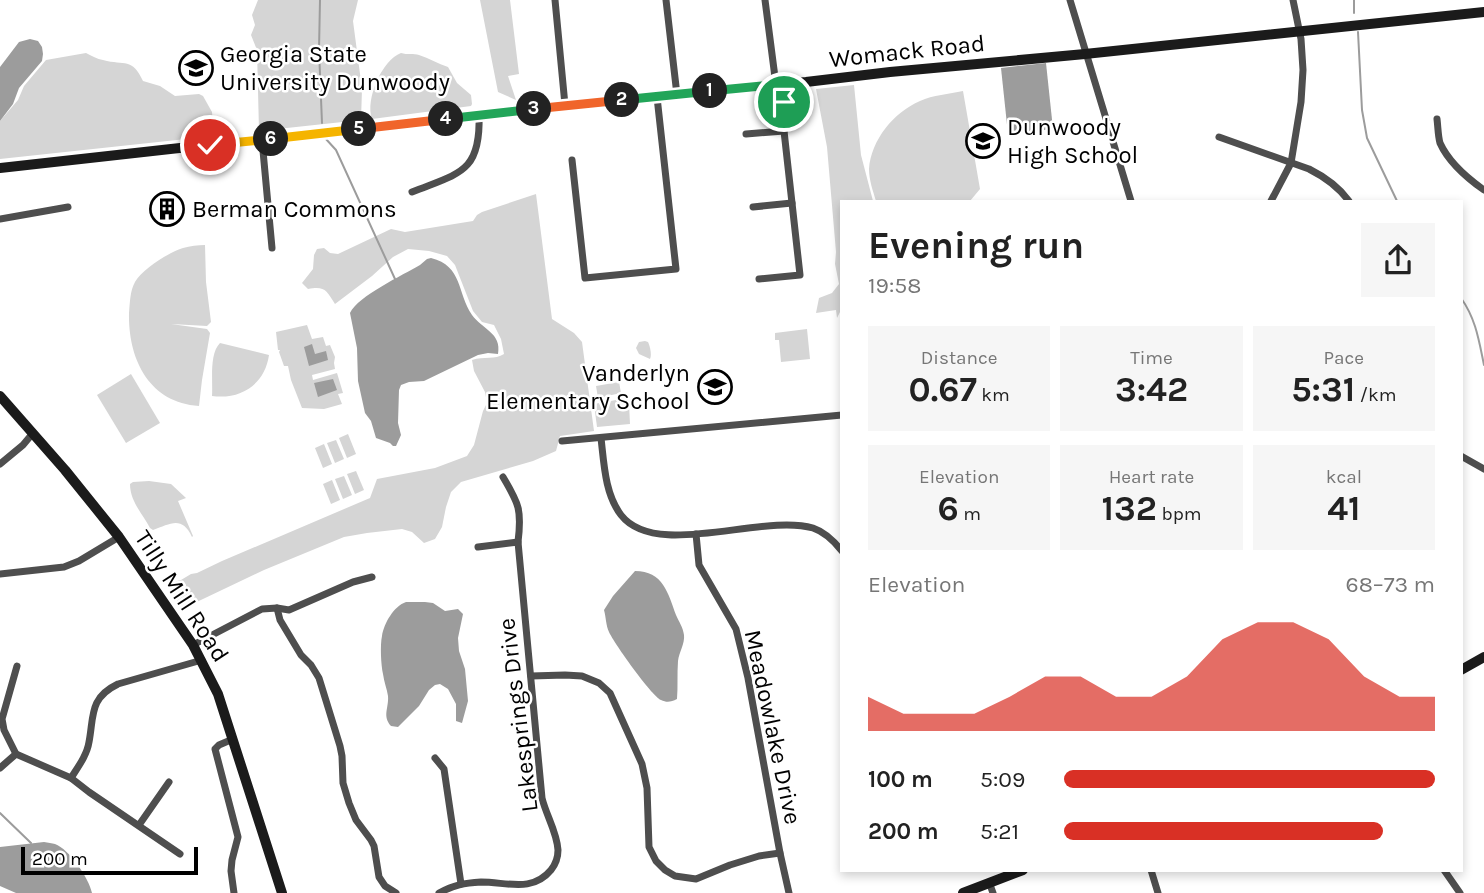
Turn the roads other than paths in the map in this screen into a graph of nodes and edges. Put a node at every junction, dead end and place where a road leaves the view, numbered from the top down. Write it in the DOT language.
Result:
graph roads {
  1 [pos="555,0"];
  2 [pos="666,0"];
  3 [pos="765,0"];
  4 [pos="1070,0"];
  5 [pos="1293,0"];
  6 [pos="1484,12"];
  7 [pos="1300,32"];
  8 [pos="1085,54"];
  9 [pos="777,85"];
  10 [pos="677,95"];
  11 [pos="657,97"];
  12 [pos="565,106"];
  13 [pos="479,115"];
  14 [pos="1437,119"];
  15 [pos="784,131"];
  16 [pos="746,134"];
  17 [pos="1219,137"];
  18 [pos="262,140"];
  19 [pos="572,160"];
  20 [pos="1291,163"];
  21 [pos="0,168"];
  22 [pos="1484,190"];
  23 [pos="412,191"];
  24 [pos="1131,200"];
  25 [pos="1272,200"];
  26 [pos="1348,200"];
  27 [pos="792,203"];
  28 [pos="753,206"];
  29 [pos="68,207"];
  30 [pos="0,219"];
  31 [pos="272,248"];
  32 [pos="759,279"];
  33 [pos="0,396"];
  34 [pos="840,415"];
  35 [pos="33,433"];
  36 [pos="601,438"];
  37 [pos="562,441"];
  38 [pos="1463,457"];
  39 [pos="0,464"];
  40 [pos="1484,470"];
  41 [pos="503,477"];
  42 [pos="696,534"];
  43 [pos="119,537"];
  44 [pos="518,542"];
  45 [pos="478,547"];
  46 [pos="840,549"];
  47 [pos="0,574"];
  48 [pos="372,578"];
  49 [pos="277,608"];
  50 [pos="193,645"];
  51 [pos="1484,657"];
  52 [pos="202,660"];
  53 [pos="18,666"];
  54 [pos="1463,669"];
  55 [pos="531,676"];
  56 [pos="233,739"];
  57 [pos="16,754"];
  58 [pos="435,758"];
  59 [pos="0,768"];
  60 [pos="71,778"];
  61 [pos="169,782"];
  62 [pos="139,825"];
  63 [pos="780,853"];
  64 [pos="180,854"];
  65 [pos="1017,872"];
  66 [pos="1152,872"];
  67 [pos="1445,872"];
  68 [pos="989,882"];
  69 [pos="461,884"];
  70 [pos="234,893"];
  71 [pos="282,893"];
  72 [pos="396,893"];
  73 [pos="439,893"];
  74 [pos="789,893"];
  75 [pos="963,893"];
  76 [pos="993,893"];
  77 [pos="1158,893"];
  78 [pos="1460,893"];
  1 -- 12 [label="street"];
  2 -- 10 [label="street"];
  3 -- 9 [label="street"];
  4 -- 8 [label="street"];
  5 -- 7 [label="street"];
  6 -- 7 [label="street, Womack Road"];
  7 -- 8 [label="street, Womack Road"];
  7 -- 20 [label="street"];
  8 -- 9 [label="street, Womack Road"];
  8 -- 24 [label="street"];
  9 -- 10 [label="street, Womack Road"];
  9 -- 15 [label="street"];
  10 -- 11 [label="street, Womack Road"];
  11 -- 12 [label="street, Womack Road"];
  11 -- 19 [label="street"];
  12 -- 13 [label="street, Womack Road"];
  13 -- 18 [label="street, Womack Road"];
  13 -- 23 [label="street"];
  14 -- 22 [label="street"];
  15 -- 16 [label="street"];
  15 -- 27 [label="street"];
  17 -- 20 [label="street"];
  18 -- 21 [label="street, Womack Road"];
  18 -- 31 [label="street"];
  20 -- 25 [label="street"];
  20 -- 26 [label="street"];
  27 -- 28 [label="street"];
  27 -- 32 [label="street"];
  29 -- 30 [label="street"];
  33 -- 35 [label="street, Tilly Mill Road"];
  34 -- 36 [label="street"];
  35 -- 39 [label="street"];
  35 -- 43 [label="street, Tilly Mill Road"];
  36 -- 37 [label="street"];
  36 -- 42 [label="street"];
  38 -- 40 [label="street"];
  41 -- 44 [label="street, Lakesprings Drive"];
  42 -- 46 [label="street"];
  42 -- 63 [label="street, Meadowlake Drive"];
  43 -- 47 [label="street"];
  43 -- 50 [label="street, Tilly Mill Road"];
  44 -- 45 [label="street"];
  44 -- 55 [label="street, Lakesprings Drive"];
  48 -- 49 [label="street"];
  49 -- 50 [label="street"];
  49 -- 72 [label="street"];
  50 -- 52 [label="street, Tilly Mill Road"];
  51 -- 54 [label="street"];
  52 -- 56 [label="street, Tilly Mill Road"];
  52 -- 60 [label="street"];
  53 -- 57 [label="street"];
  55 -- 63 [label="street"];
  55 -- 69 [label="street, Lakesprings Drive"];
  56 -- 70 [label="street"];
  56 -- 71 [label="street, Tilly Mill Road"];
  57 -- 59 [label="street"];
  57 -- 60 [label="street"];
  58 -- 69 [label="street"];
  60 -- 62 [label="street"];
  61 -- 62 [label="street"];
  62 -- 64 [label="street"];
  63 -- 74 [label="street, Meadowlake Drive"];
  65 -- 68 [label="street"];
  66 -- 77 [label="street"];
  67 -- 78 [label="street"];
  68 -- 75 [label="street"];
  68 -- 76 [label="street"];
  69 -- 73 [label="street, Lakesprings Drive"];
}
